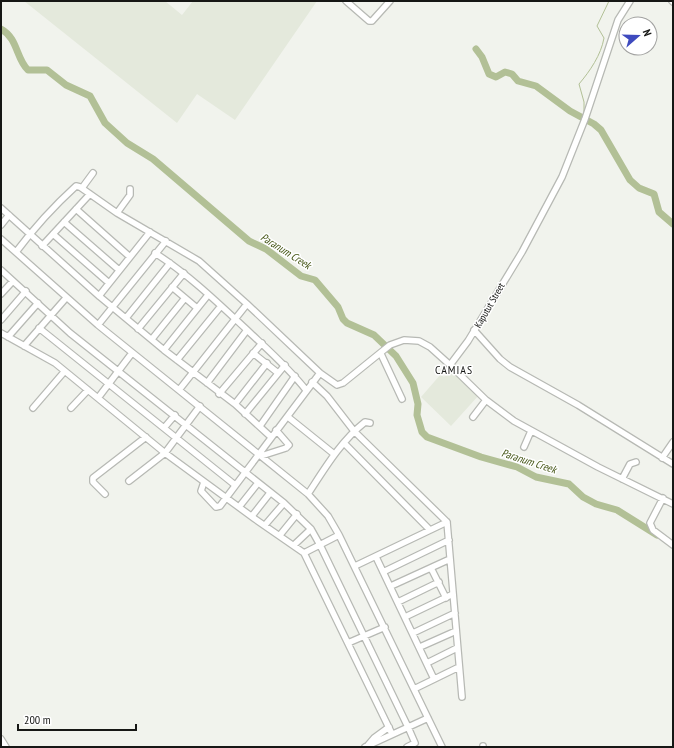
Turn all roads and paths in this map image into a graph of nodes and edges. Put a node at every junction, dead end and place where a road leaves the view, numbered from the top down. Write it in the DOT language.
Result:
graph roads {
  1 [pos="346,1"];
  2 [pos="390,1"];
  3 [pos="630,1"];
  4 [pos="93,172"];
  5 [pos="82,188"];
  6 [pos="130,189"];
  7 [pos="90,194"];
  8 [pos="1,208"];
  9 [pos="76,208"];
  10 [pos="117,214"];
  11 [pos="9,215"];
  12 [pos="64,222"];
  13 [pos="1,225"];
  14 [pos="150,232"];
  15 [pos="53,234"];
  16 [pos="29,235"];
  17 [pos="1,239"];
  18 [pos="166,241"];
  19 [pos="42,246"];
  20 [pos="16,252"];
  21 [pos="155,253"];
  22 [pos="130,257"];
  23 [pos="170,263"];
  24 [pos="1,270"];
  25 [pos="119,270"];
  26 [pos="184,273"];
  27 [pos="14,281"];
  28 [pos="109,283"];
  29 [pos="172,287"];
  30 [pos="26,291"];
  31 [pos="1,294"];
  32 [pos="208,295"];
  33 [pos="99,296"];
  34 [pos="66,298"];
  35 [pos="184,298"];
  36 [pos="38,303"];
  37 [pos="247,304"];
  38 [pos="221,306"];
  39 [pos="112,307"];
  40 [pos="197,308"];
  41 [pos="51,314"];
  42 [pos="126,318"];
  43 [pos="234,318"];
  44 [pos="1,320"];
  45 [pos="98,325"];
  46 [pos="39,328"];
  47 [pos="138,329"];
  48 [pos="247,330"];
  49 [pos="474,330"];
  50 [pos="1,333"];
  51 [pos="8,337"];
  52 [pos="152,339"];
  53 [pos="262,343"];
  54 [pos="24,346"];
  55 [pos="164,350"];
  56 [pos="382,352"];
  57 [pos="132,353"];
  58 [pos="253,353"];
  59 [pos="177,360"];
  60 [pos="267,363"];
  61 [pos="285,365"];
  62 [pos="450,365"];
  63 [pos="119,371"];
  64 [pos="64,372"];
  65 [pos="194,372"];
  66 [pos="320,372"];
  67 [pos="278,374"];
  68 [pos="295,376"];
  69 [pos="312,382"];
  70 [pos="207,383"];
  71 [pos="109,386"];
  72 [pos="88,390"];
  73 [pos="179,390"];
  74 [pos="306,390"];
  75 [pos="219,394"];
  76 [pos="98,398"];
  77 [pos="402,399"];
  78 [pos="486,400"];
  79 [pos="235,404"];
  80 [pos="200,406"];
  81 [pos="33,408"];
  82 [pos="71,408"];
  83 [pos="245,414"];
  84 [pos="175,415"];
  85 [pos="288,417"];
  86 [pos="473,417"];
  87 [pos="370,423"];
  88 [pos="186,424"];
  89 [pos="260,426"];
  90 [pos="164,428"];
  91 [pos="276,430"];
  92 [pos="354,430"];
  93 [pos="531,431"];
  94 [pos="146,437"];
  95 [pos="271,437"];
  96 [pos="175,439"];
  97 [pos="673,442"];
  98 [pos="344,443"];
  99 [pos="524,447"];
  100 [pos="165,453"];
  101 [pos="334,454"];
  102 [pos="260,455"];
  103 [pos="662,458"];
  104 [pos="636,462"];
  105 [pos="673,464"];
  106 [pos="246,472"];
  107 [pos="622,478"];
  108 [pos="130,481"];
  109 [pos="204,482"];
  110 [pos="258,483"];
  111 [pos="235,485"];
  112 [pos="270,493"];
  113 [pos="105,494"];
  114 [pos="308,494"];
  115 [pos="226,498"];
  116 [pos="662,498"];
  117 [pos="284,503"];
  118 [pos="673,504"];
  119 [pos="239,507"];
  120 [pos="297,514"];
  121 [pos="252,516"];
  122 [pos="446,522"];
  123 [pos="265,525"];
  124 [pos="311,529"];
  125 [pos="430,530"];
  126 [pos="280,535"];
  127 [pos="339,535"];
  128 [pos="449,540"];
  129 [pos="294,545"];
  130 [pos="320,545"];
  131 [pos="673,545"];
  132 [pos="304,553"];
  133 [pos="376,557"];
  134 [pos="450,559"];
  135 [pos="355,566"];
  136 [pos="431,568"];
  137 [pos="383,572"];
  138 [pos="439,582"];
  139 [pos="391,586"];
  140 [pos="453,594"];
  141 [pos="446,598"];
  142 [pos="398,602"];
  143 [pos="455,613"];
  144 [pos="405,617"];
  145 [pos="385,627"];
  146 [pos="456,631"];
  147 [pos="413,633"];
  148 [pos="364,637"];
  149 [pos="348,643"];
  150 [pos="420,648"];
  151 [pos="457,648"];
  152 [pos="427,663"];
  153 [pos="459,667"];
  154 [pos="434,679"];
  155 [pos="414,689"];
  156 [pos="462,697"];
  157 [pos="428,718"];
  158 [pos="389,727"];
  159 [pos="408,727"];
  160 [pos="392,734"];
  161 [pos="1,739"];
  162 [pos="6,747"];
  163 [pos="366,747"];
  164 [pos="407,747"];
  165 [pos="442,747"];
  1 -- 2 [label="street"];
  3 -- 49 [label="street, Kaputut Street"];
  4 -- 5 [label="street"];
  5 -- 7 [label="street"];
  5 -- 16 [label="street"];
  6 -- 10 [label="street"];
  7 -- 9 [label="street"];
  7 -- 10 [label="street"];
  8 -- 11 [label="street"];
  9 -- 12 [label="street"];
  9 -- 22 [label="street"];
  10 -- 14 [label="street"];
  11 -- 13 [label="street"];
  11 -- 16 [label="street"];
  12 -- 15 [label="street"];
  12 -- 25 [label="street"];
  14 -- 18 [label="street"];
  14 -- 22 [label="street"];
  15 -- 19 [label="street"];
  15 -- 28 [label="street"];
  16 -- 19 [label="street"];
  16 -- 20 [label="street"];
  17 -- 20 [label="street"];
  18 -- 21 [label="street"];
  18 -- 37 [label="street"];
  19 -- 33 [label="street"];
  20 -- 34 [label="street"];
  21 -- 23 [label="street"];
  21 -- 39 [label="street"];
  22 -- 25 [label="street"];
  23 -- 26 [label="street"];
  23 -- 42 [label="street"];
  24 -- 27 [label="street"];
  25 -- 28 [label="street"];
  26 -- 29 [label="street"];
  26 -- 32 [label="street"];
  27 -- 30 [label="street"];
  27 -- 31 [label="street"];
  28 -- 33 [label="street"];
  29 -- 35 [label="street"];
  29 -- 47 [label="street"];
  30 -- 36 [label="street"];
  30 -- 44 [label="street"];
  32 -- 38 [label="street"];
  32 -- 40 [label="street"];
  33 -- 39 [label="street"];
  34 -- 41 [label="street"];
  34 -- 45 [label="street"];
  35 -- 40 [label="street"];
  35 -- 52 [label="street"];
  36 -- 41 [label="street"];
  36 -- 51 [label="street"];
  37 -- 43 [label="street"];
  37 -- 66 [label="street"];
  38 -- 43 [label="street"];
  38 -- 59 [label="street"];
  39 -- 42 [label="street"];
  39 -- 45 [label="street"];
  40 -- 55 [label="street"];
  41 -- 46 [label="street"];
  41 -- 63 [label="street"];
  42 -- 47 [label="street"];
  43 -- 48 [label="street"];
  43 -- 65 [label="street"];
  45 -- 57 [label="street"];
  46 -- 54 [label="street"];
  46 -- 71 [label="street"];
  47 -- 52 [label="street"];
  48 -- 53 [label="street"];
  48 -- 70 [label="street"];
  49 -- 62 [label="street, Kaputut Street"];
  49 -- 103 [label="street"];
  50 -- 51 [label="street"];
  51 -- 54 [label="street"];
  52 -- 55 [label="street"];
  53 -- 58 [label="street"];
  53 -- 61 [label="street"];
  54 -- 64 [label="street"];
  55 -- 59 [label="street"];
  56 -- 62 [label="street"];
  56 -- 66 [label="street"];
  56 -- 77 [label="street"];
  57 -- 63 [label="street"];
  57 -- 73 [label="street"];
  58 -- 60 [label="street"];
  58 -- 75 [label="street"];
  59 -- 65 [label="street"];
  60 -- 67 [label="street"];
  60 -- 79 [label="street"];
  61 -- 67 [label="street"];
  61 -- 68 [label="street"];
  62 -- 78 [label="street"];
  63 -- 71 [label="street"];
  63 -- 84 [label="street"];
  64 -- 72 [label="street"];
  64 -- 81 [label="street"];
  65 -- 70 [label="street"];
  65 -- 73 [label="street"];
  66 -- 69 [label="street"];
  67 -- 83 [label="street"];
  68 -- 74 [label="street"];
  68 -- 89 [label="street"];
  69 -- 74 [label="street"];
  69 -- 92 [label="street"];
  70 -- 75 [label="street"];
  71 -- 76 [label="street"];
  71 -- 90 [label="street"];
  72 -- 76 [label="street"];
  72 -- 82 [label="street"];
  73 -- 80 [label="street"];
  74 -- 85 [label="street"];
  75 -- 79 [label="street"];
  76 -- 94 [label="street"];
  78 -- 86 [label="street"];
  78 -- 93 [label="street"];
  79 -- 83 [label="street"];
  80 -- 88 [label="street"];
  80 -- 102 [label="street"];
  83 -- 89 [label="street"];
  84 -- 88 [label="street"];
  84 -- 90 [label="street"];
  85 -- 91 [label="street"];
  85 -- 101 [label="street"];
  87 -- 92 [label="street"];
  88 -- 96 [label="street"];
  88 -- 106 [label="street"];
  89 -- 95 [label="street"];
  90 -- 96 [label="street"];
  91 -- 95 [label="street"];
  91 -- 102 [label="street"];
  92 -- 98 [label="street"];
  92 -- 122 [label="street"];
  93 -- 99 [label="street"];
  93 -- 107 [label="street"];
  94 -- 100 [label="street"];
  94 -- 113 [label="street"];
  95 -- 102 [label="street"];
  96 -- 100 [label="street"];
  96 -- 111 [label="street"];
  97 -- 103 [label="street"];
  98 -- 101 [label="street"];
  98 -- 125 [label="street"];
  100 -- 108 [label="street"];
  100 -- 109 [label="street"];
  101 -- 114 [label="street"];
  102 -- 106 [label="street"];
  102 -- 114 [label="street"];
  103 -- 105 [label="street"];
  104 -- 107 [label="street"];
  106 -- 110 [label="street"];
  106 -- 111 [label="street"];
  107 -- 116 [label="street"];
  109 -- 115 [label="street"];
  109 -- 115 [label="street"];
  110 -- 112 [label="street"];
  110 -- 119 [label="street"];
  111 -- 115 [label="street"];
  112 -- 117 [label="street"];
  112 -- 121 [label="street"];
  114 -- 127 [label="street"];
  115 -- 119 [label="street"];
  116 -- 118 [label="street"];
  116 -- 131 [label="street"];
  117 -- 120 [label="street"];
  117 -- 123 [label="street"];
  119 -- 121 [label="street"];
  120 -- 124 [label="street"];
  120 -- 126 [label="street"];
  121 -- 123 [label="street"];
  122 -- 125 [label="street"];
  122 -- 128 [label="street"];
  123 -- 126 [label="street"];
  124 -- 129 [label="street"];
  124 -- 130 [label="street"];
  125 -- 133 [label="street"];
  126 -- 129 [label="street"];
  127 -- 130 [label="street"];
  127 -- 135 [label="street"];
  128 -- 134 [label="street"];
  128 -- 137 [label="street"];
  129 -- 132 [label="street"];
  130 -- 132 [label="street"];
  130 -- 148 [label="street"];
  132 -- 149 [label="street"];
  133 -- 135 [label="street"];
  133 -- 137 [label="street"];
  134 -- 136 [label="street"];
  134 -- 140 [label="street"];
  135 -- 145 [label="street"];
  136 -- 138 [label="street"];
  136 -- 139 [label="street"];
  137 -- 139 [label="street"];
  138 -- 141 [label="street"];
  138 -- 142 [label="street"];
  139 -- 142 [label="street"];
  140 -- 141 [label="street"];
  140 -- 143 [label="street"];
  141 -- 144 [label="street"];
  142 -- 144 [label="street"];
  143 -- 146 [label="street"];
  143 -- 147 [label="street"];
  144 -- 147 [label="street"];
  145 -- 148 [label="street"];
  145 -- 155 [label="street"];
  146 -- 150 [label="street"];
  146 -- 151 [label="street"];
  147 -- 150 [label="street"];
  148 -- 149 [label="street"];
  148 -- 159 [label="street"];
  149 -- 158 [label="street"];
  150 -- 152 [label="street"];
  151 -- 152 [label="street"];
  151 -- 153 [label="street"];
  152 -- 154 [label="street"];
  153 -- 154 [label="street"];
  153 -- 156 [label="street"];
  154 -- 155 [label="street"];
  155 -- 157 [label="street"];
  157 -- 159 [label="street"];
  157 -- 165 [label="street"];
  158 -- 160 [label="street"];
  158 -- 163 [label="street"];
  159 -- 160 [label="street"];
  159 -- 164 [label="street"];
  160 -- 163 [label="street"];
  161 -- 162 [label="street"];
}
